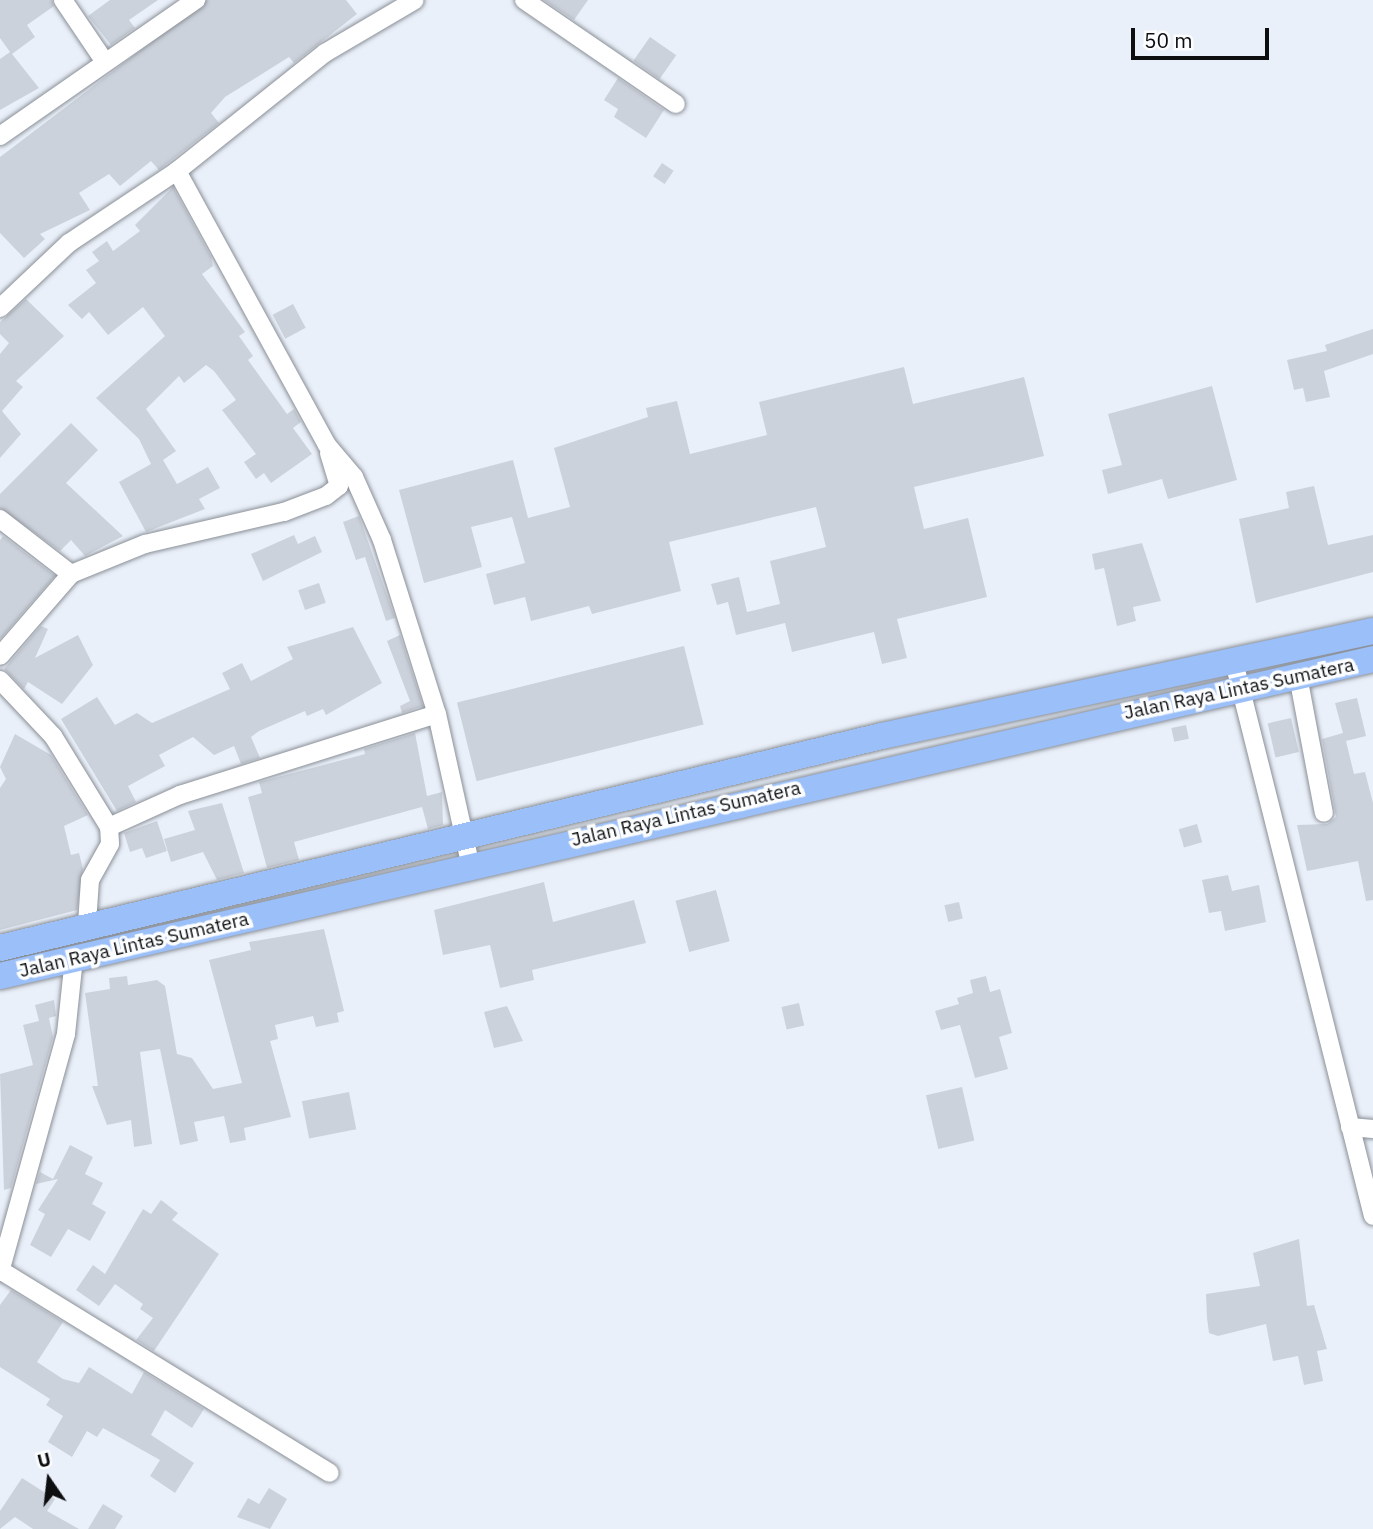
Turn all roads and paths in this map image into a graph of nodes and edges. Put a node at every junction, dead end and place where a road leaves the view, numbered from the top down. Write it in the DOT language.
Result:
graph roads {
  1 [pos="63,0"];
  2 [pos="196,0"];
  3 [pos="415,0"];
  4 [pos="524,0"];
  5 [pos="105,62"];
  6 [pos="676,104"];
  7 [pos="0,135"];
  8 [pos="177,171"];
  9 [pos="0,308"];
  10 [pos="327,445"];
  11 [pos="0,519"];
  12 [pos="71,574"];
  13 [pos="1373,631"];
  14 [pos="0,656"];
  15 [pos="1233,658"];
  16 [pos="1373,659"];
  17 [pos="1298,676"];
  18 [pos="0,680"];
  19 [pos="1240,689"];
  20 [pos="437,714"];
  21 [pos="1324,813"];
  22 [pos="109,827"];
  23 [pos="465,833"];
  24 [pos="470,863"];
  25 [pos="87,924"];
  26 [pos="0,948"];
  27 [pos="74,958"];
  28 [pos="0,976"];
  29 [pos="1350,1127"];
  30 [pos="1373,1129"];
  31 [pos="1373,1216"];
  32 [pos="0,1271"];
  33 [pos="330,1473"];
  1 -- 5 [label="street"];
  2 -- 5 [label="street"];
  3 -- 8 [label="street"];
  4 -- 6 [label="street"];
  5 -- 7 [label="street"];
  8 -- 9 [label="street"];
  8 -- 10 [label="street"];
  10 -- 12 [label="street"];
  10 -- 20 [label="street"];
  11 -- 12 [label="street"];
  12 -- 14 [label="street"];
  13 -- 15 [label="highway, Jalan Raya Lintas Sumatera"];
  15 -- 19 [label="street"];
  15 -- 23 [label="highway, Jalan Raya Lintas Sumatera"];
  16 -- 17 [label="highway, Jalan Raya Lintas Sumatera"];
  17 -- 19 [label="highway, Jalan Raya Lintas Sumatera"];
  17 -- 21 [label="street"];
  18 -- 22 [label="street"];
  19 -- 24 [label="highway, Jalan Raya Lintas Sumatera"];
  19 -- 29 [label="street"];
  20 -- 22 [label="street"];
  20 -- 23 [label="street"];
  22 -- 25 [label="street"];
  23 -- 24 [label="street"];
  23 -- 25 [label="highway, Jalan Raya Lintas Sumatera"];
  24 -- 27 [label="highway, Jalan Raya Lintas Sumatera"];
  25 -- 26 [label="highway, Jalan Raya Lintas Sumatera"];
  27 -- 28 [label="highway, Jalan Raya Lintas Sumatera"];
  27 -- 32 [label="street"];
  29 -- 30 [label="street"];
  29 -- 31 [label="street"];
  32 -- 33 [label="street"];
}
